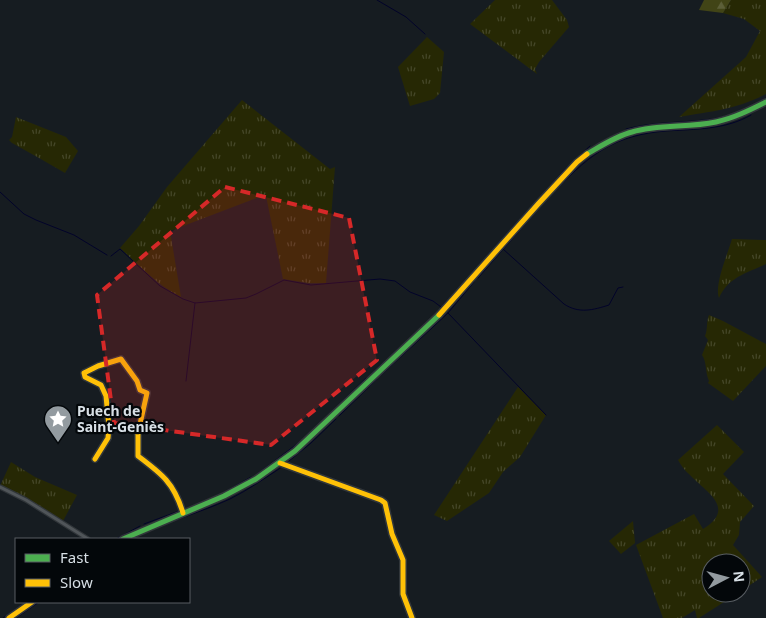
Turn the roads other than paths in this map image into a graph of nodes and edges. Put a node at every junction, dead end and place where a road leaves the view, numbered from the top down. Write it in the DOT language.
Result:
graph roads {
  1 [pos="766,102"];
  2 [pos="95,459"];
  3 [pos="280,463"];
  4 [pos="0,487"];
  5 [pos="184,513"];
  6 [pos="86,538"];
  7 [pos="125,538"];
  8 [pos="31,603"];
  9 [pos="9,618"];
  10 [pos="412,618"];
  1 -- 3 [label="street"];
  2 -- 5 [label="street"];
  3 -- 5 [label="street"];
  3 -- 10 [label="street"];
  4 -- 6 [label="street"];
  5 -- 7 [label="street"];
  8 -- 9 [label="street"];
}
